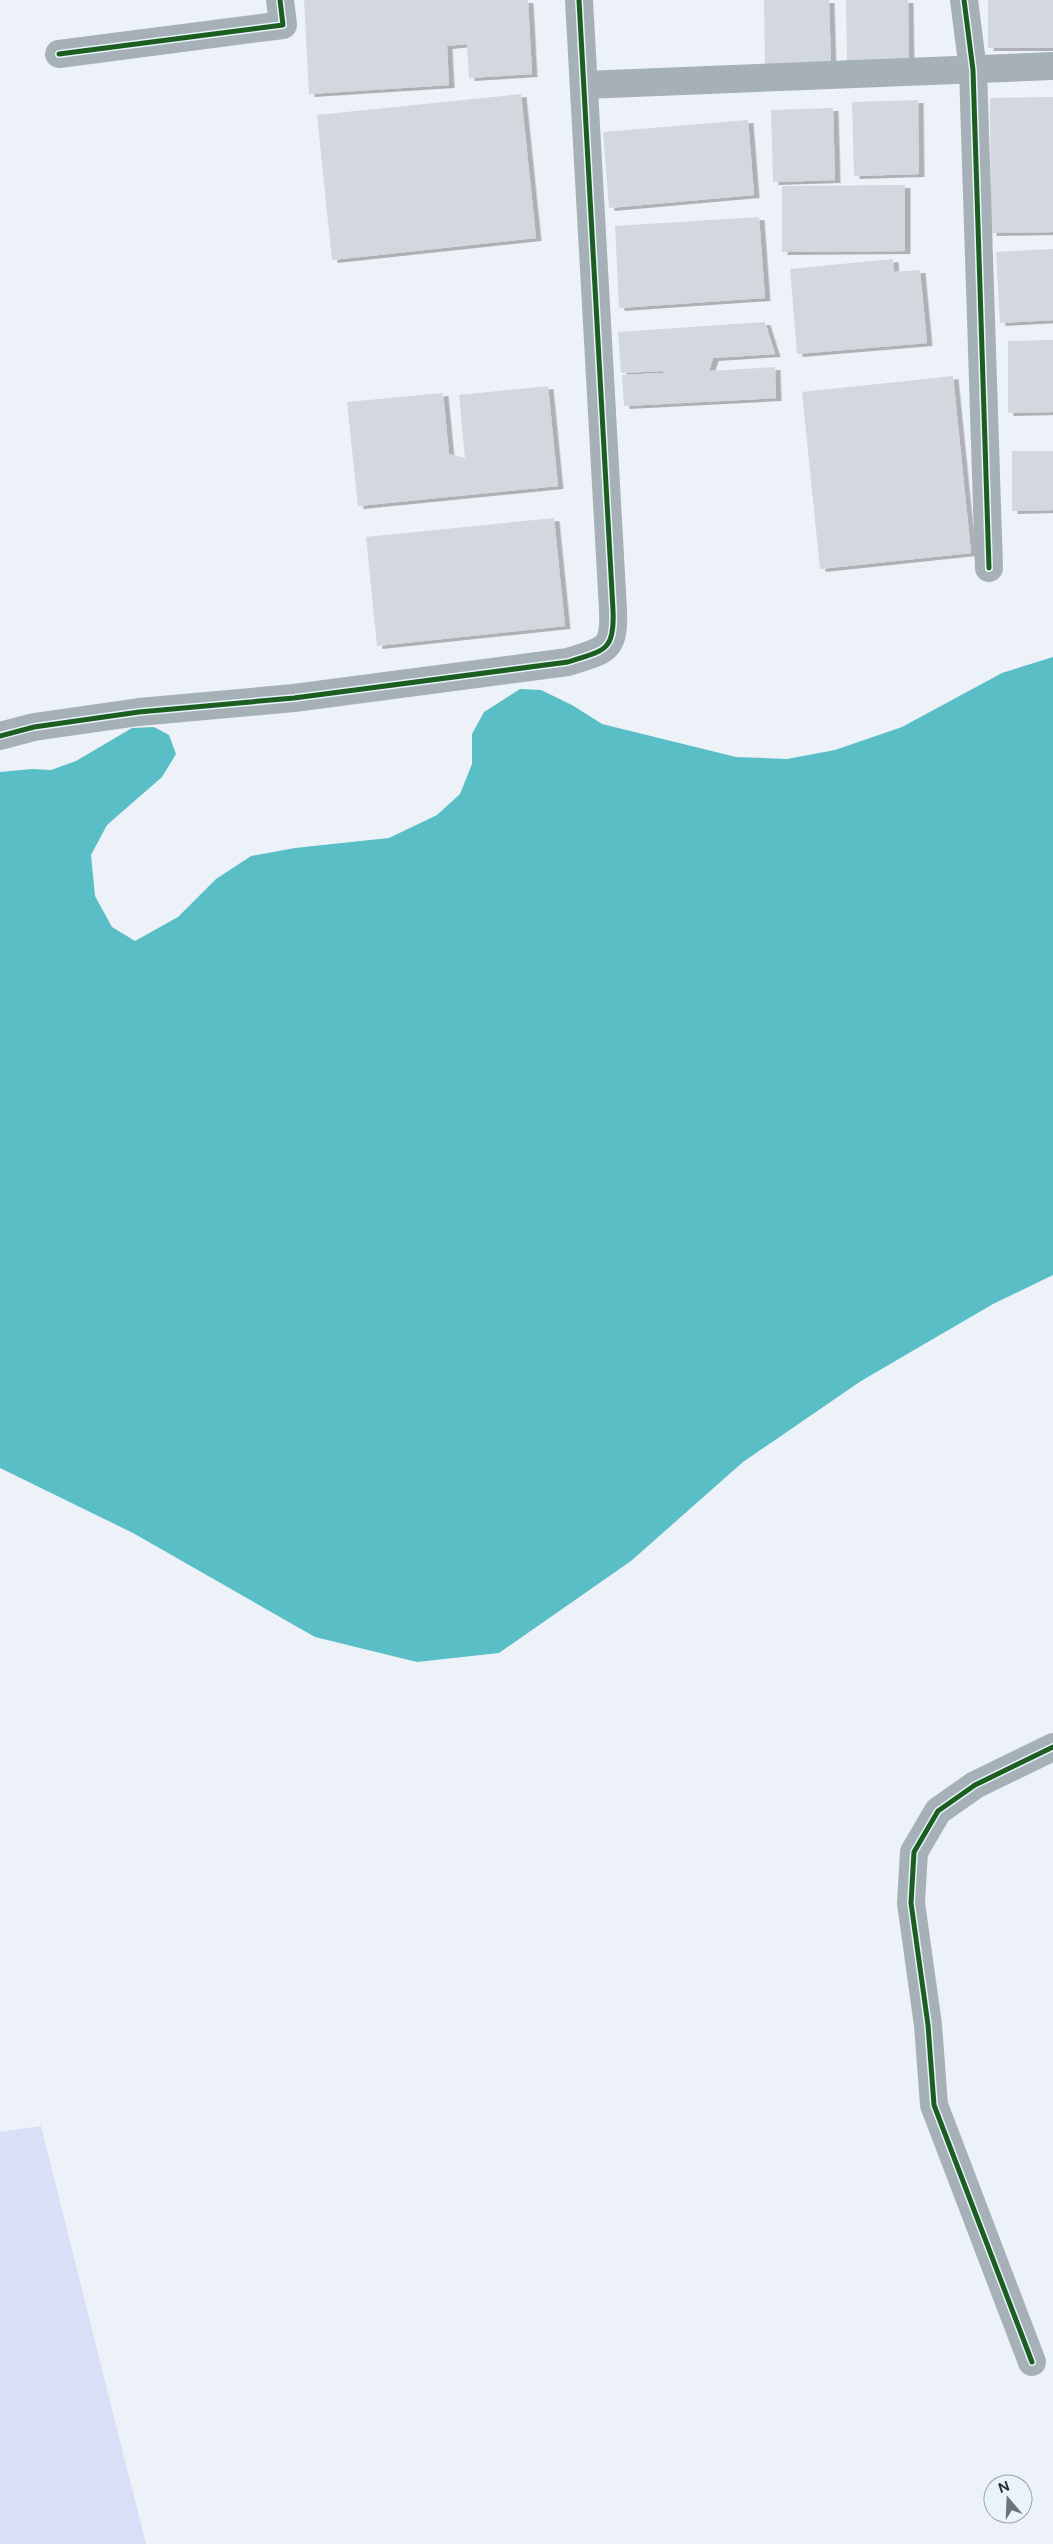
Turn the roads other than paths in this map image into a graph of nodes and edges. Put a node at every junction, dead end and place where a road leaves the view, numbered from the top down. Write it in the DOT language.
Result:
graph roads {
  1 [pos="280,0"];
  2 [pos="579,0"];
  3 [pos="964,0"];
  4 [pos="59,54"];
  5 [pos="1053,66"];
  6 [pos="972,70"];
  7 [pos="584,85"];
  8 [pos="990,568"];
  9 [pos="0,736"];
  10 [pos="1053,1747"];
  11 [pos="1032,2362"];
  1 -- 4 [label="street"];
  2 -- 7 [label="street"];
  3 -- 6 [label="street"];
  5 -- 6 [label="street"];
  6 -- 7 [label="street"];
  6 -- 8 [label="street"];
  7 -- 9 [label="street"];
  10 -- 11 [label="street"];
}
